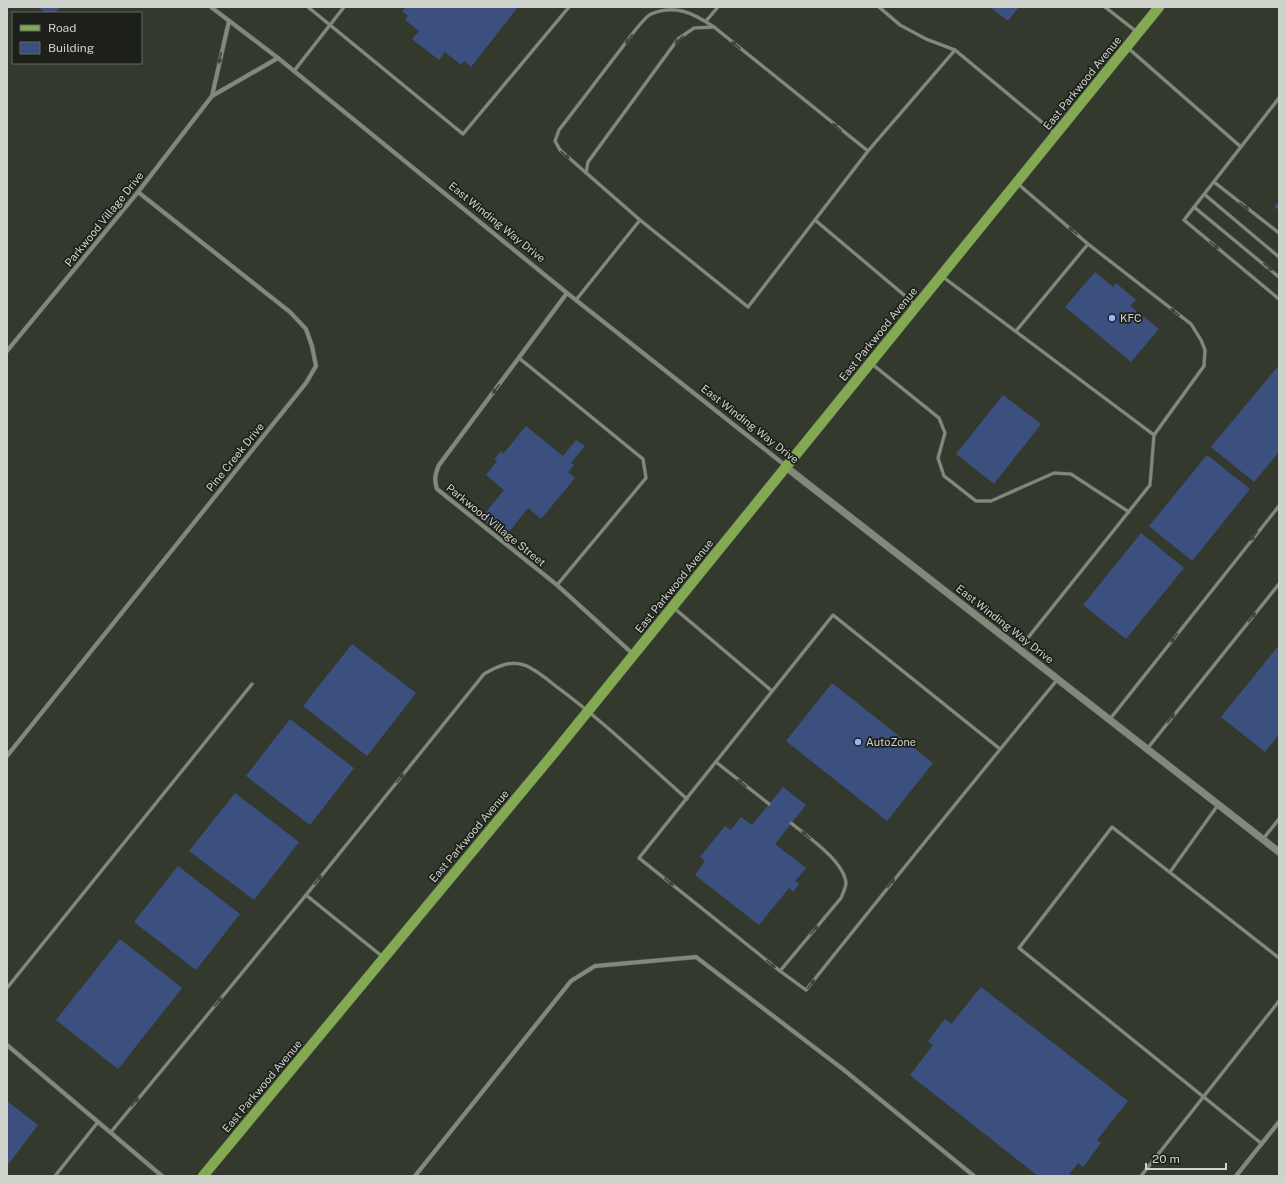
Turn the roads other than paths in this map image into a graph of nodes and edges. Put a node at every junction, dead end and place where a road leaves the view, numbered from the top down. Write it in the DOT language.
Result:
graph roads {
  1 [pos="212,7"];
  2 [pos="308,7"];
  3 [pos="344,7"];
  4 [pos="569,7"];
  5 [pos="718,7"];
  6 [pos="879,7"];
  7 [pos="1105,7"];
  8 [pos="1159,7"];
  9 [pos="228,21"];
  10 [pos="706,21"];
  11 [pos="330,25"];
  12 [pos="714,27"];
  13 [pos="1138,33"];
  14 [pos="1126,47"];
  15 [pos="955,50"];
  16 [pos="278,58"];
  17 [pos="294,71"];
  18 [pos="212,96"];
  19 [pos="1279,98"];
  20 [pos="1056,134"];
  21 [pos="1241,147"];
  22 [pos="868,151"];
  23 [pos="586,173"];
  24 [pos="1214,182"];
  25 [pos="1017,183"];
  26 [pos="138,192"];
  27 [pos="1204,194"];
  28 [pos="1194,207"];
  29 [pos="640,220"];
  30 [pos="815,220"];
  31 [pos="1279,233"];
  32 [pos="1088,244"];
  33 [pos="1279,257"];
  34 [pos="942,275"];
  35 [pos="1279,277"];
  36 [pos="567,293"];
  37 [pos="1279,299"];
  38 [pos="576,300"];
  39 [pos="917,306"];
  40 [pos="1016,331"];
  41 [pos="7,351"];
  42 [pos="519,358"];
  43 [pos="871,363"];
  44 [pos="1154,435"];
  45 [pos="786,467"];
  46 [pos="1279,506"];
  47 [pos="1129,512"];
  48 [pos="1279,584"];
  49 [pos="558,585"];
  50 [pos="673,607"];
  51 [pos="1020,649"];
  52 [pos="634,655"];
  53 [pos="1058,679"];
  54 [pos="252,684"];
  55 [pos="772,691"];
  56 [pos="588,710"];
  57 [pos="1109,719"];
  58 [pos="1000,749"];
  59 [pos="1147,749"];
  60 [pos="7,756"];
  61 [pos="716,762"];
  62 [pos="687,798"];
  63 [pos="769,804"];
  64 [pos="1218,805"];
  65 [pos="1279,819"];
  66 [pos="792,823"];
  67 [pos="1263,839"];
  68 [pos="1279,852"];
  69 [pos="1170,872"];
  70 [pos="306,895"];
  71 [pos="384,958"];
  72 [pos="1279,958"];
  73 [pos="780,971"];
  74 [pos="7,988"];
  75 [pos="1279,1001"];
  76 [pos="7,1045"];
  77 [pos="1204,1097"];
  78 [pos="98,1122"];
  79 [pos="1279,1122"];
  80 [pos="111,1132"];
  81 [pos="1262,1144"];
  82 [pos="55,1176"];
  83 [pos="162,1176"];
  84 [pos="203,1176"];
  85 [pos="415,1176"];
  86 [pos="974,1176"];
  87 [pos="1141,1176"];
  88 [pos="1236,1176"];
  1 -- 9 [label="street, East Winding Way Drive"];
  2 -- 11 [label="lane"];
  3 -- 11 [label="lane"];
  4 -- 11 [label="lane"];
  5 -- 10 [label="lane"];
  6 -- 15 [label="lane"];
  7 -- 13 [label="lane"];
  8 -- 13 [label="main road, East Parkwood Avenue"];
  9 -- 16 [label="street, East Winding Way Drive"];
  9 -- 18 [label="street, Parkwood Village Drive, one-way"];
  10 -- 12 [label="lane"];
  10 -- 23 [label="lane, one-way"];
  11 -- 17 [label="lane"];
  22 -- 12 [label="lane, one-way"];
  12 -- 23 [label="lane, one-way"];
  13 -- 14 [label="main road, East Parkwood Avenue"];
  14 -- 20 [label="main road, East Parkwood Avenue"];
  14 -- 21 [label="lane"];
  15 -- 20 [label="lane"];
  15 -- 22 [label="lane"];
  16 -- 17 [label="street, East Winding Way Drive"];
  16 -- 18 [label="street, Parkwood Village Drive"];
  17 -- 36 [label="street, East Winding Way Drive"];
  18 -- 26 [label="street, Parkwood Village Drive"];
  19 -- 21 [label="lane"];
  20 -- 25 [label="main road, East Parkwood Avenue"];
  21 -- 24 [label="lane"];
  22 -- 30 [label="lane"];
  23 -- 29 [label="lane"];
  24 -- 27 [label="lane"];
  24 -- 31 [label="lane, one-way"];
  32 -- 25 [label="lane, one-way"];
  25 -- 34 [label="main road, East Parkwood Avenue"];
  26 -- 41 [label="street, Parkwood Village Drive"];
  26 -- 60 [label="street, Pine Creek Drive"];
  27 -- 28 [label="lane"];
  27 -- 33 [label="lane"];
  28 -- 35 [label="lane, one-way"];
  28 -- 37 [label="lane, one-way"];
  29 -- 30 [label="lane"];
  29 -- 38 [label="lane"];
  30 -- 39 [label="lane"];
  32 -- 40 [label="lane"];
  44 -- 32 [label="lane, one-way"];
  34 -- 39 [label="main road, East Parkwood Avenue"];
  34 -- 40 [label="lane"];
  36 -- 38 [label="street, East Winding Way Drive"];
  36 -- 42 [label="street, Parkwood Village Street"];
  38 -- 45 [label="street, East Winding Way Drive"];
  39 -- 43 [label="main road, East Parkwood Avenue"];
  40 -- 44 [label="lane"];
  42 -- 49 [label="street, Parkwood Village Street, one-way"];
  42 -- 49 [label="lane"];
  43 -- 45 [label="main road, East Parkwood Avenue"];
  43 -- 47 [label="lane"];
  44 -- 47 [label="lane"];
  45 -- 50 [label="main road, East Parkwood Avenue"];
  45 -- 51 [label="street, East Winding Way Drive"];
  46 -- 57 [label="lane, one-way"];
  47 -- 51 [label="lane"];
  59 -- 48 [label="lane, one-way"];
  49 -- 52 [label="street, Parkwood Village Street"];
  50 -- 52 [label="main road, East Parkwood Avenue"];
  50 -- 55 [label="lane"];
  51 -- 53 [label="street, East Winding Way Drive"];
  52 -- 56 [label="main road, East Parkwood Avenue"];
  53 -- 57 [label="street, East Winding Way Drive"];
  53 -- 58 [label="lane"];
  54 -- 74 [label="lane"];
  55 -- 58 [label="lane"];
  55 -- 61 [label="lane"];
  56 -- 62 [label="lane"];
  70 -- 56 [label="lane, one-way"];
  56 -- 71 [label="main road, East Parkwood Avenue"];
  57 -- 59 [label="street, East Winding Way Drive"];
  73 -- 58 [label="lane, one-way"];
  59 -- 64 [label="street, East Winding Way Drive"];
  61 -- 62 [label="lane"];
  63 -- 61 [label="lane, one-way"];
  62 -- 73 [label="lane, one-way"];
  64 -- 67 [label="street, East Winding Way Drive"];
  64 -- 69 [label="lane"];
  65 -- 67 [label="lane"];
  73 -- 66 [label="lane, one-way"];
  67 -- 68 [label="street, East Winding Way Drive"];
  69 -- 72 [label="lane"];
  69 -- 77 [label="lane"];
  70 -- 71 [label="lane"];
  80 -- 70 [label="lane, one-way"];
  71 -- 84 [label="main road, East Parkwood Avenue"];
  75 -- 77 [label="lane"];
  76 -- 78 [label="street"];
  77 -- 81 [label="lane"];
  77 -- 87 [label="lane"];
  78 -- 80 [label="street"];
  78 -- 82 [label="lane"];
  79 -- 81 [label="street"];
  80 -- 83 [label="street"];
  81 -- 88 [label="street"];
  85 -- 86 [label="street"];
}
